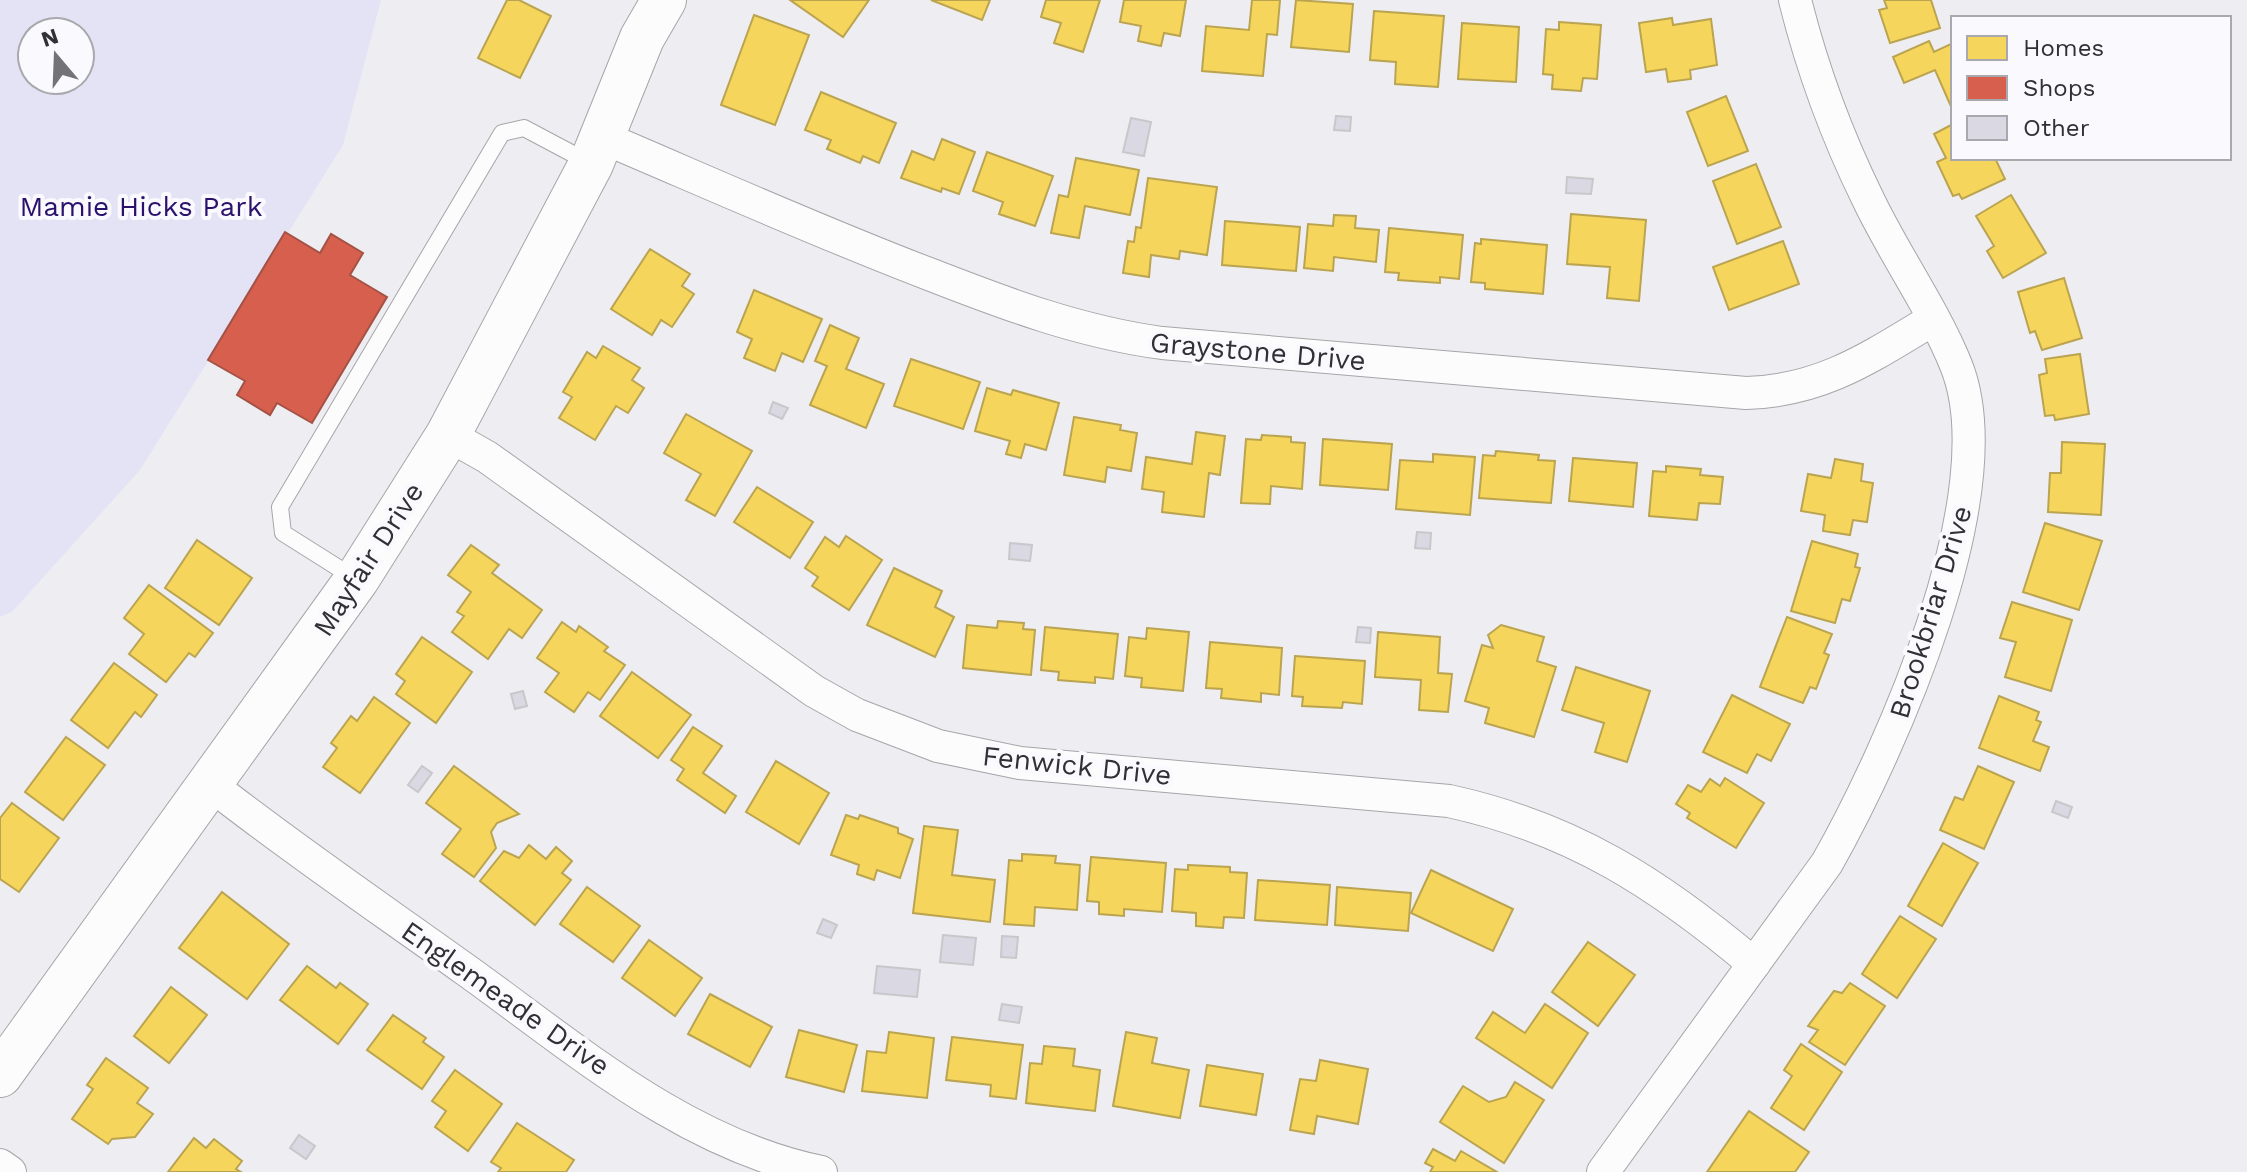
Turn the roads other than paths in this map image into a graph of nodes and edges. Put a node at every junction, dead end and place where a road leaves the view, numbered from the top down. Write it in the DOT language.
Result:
graph roads {
  1 [pos="664,0"];
  2 [pos="1795,0"];
  3 [pos="598,151"];
  4 [pos="1932,320"];
  5 [pos="448,435"];
  6 [pos="357,579"];
  7 [pos="211,785"];
  8 [pos="1754,964"];
  9 [pos="0,1075"];
  10 [pos="0,1165"];
  11 [pos="10,1172"];
  12 [pos="821,1172"];
  13 [pos="1603,1172"];
  1 -- 3 [label="street, Mayfair Drive"];
  2 -- 4 [label="street, Brookbriar Drive"];
  3 -- 4 [label="street, Graystone Drive"];
  3 -- 5 [label="street, Mayfair Drive"];
  3 -- 6 [label="lane"];
  4 -- 8 [label="street, Brookbriar Drive"];
  5 -- 6 [label="street, Mayfair Drive"];
  5 -- 8 [label="street, Fenwick Drive"];
  6 -- 7 [label="street, Mayfair Drive"];
  7 -- 9 [label="street, Mayfair Drive"];
  7 -- 12 [label="street, Englemeade Drive"];
  8 -- 13 [label="street, Brookbriar Drive"];
  10 -- 11 [label="street"];
}
